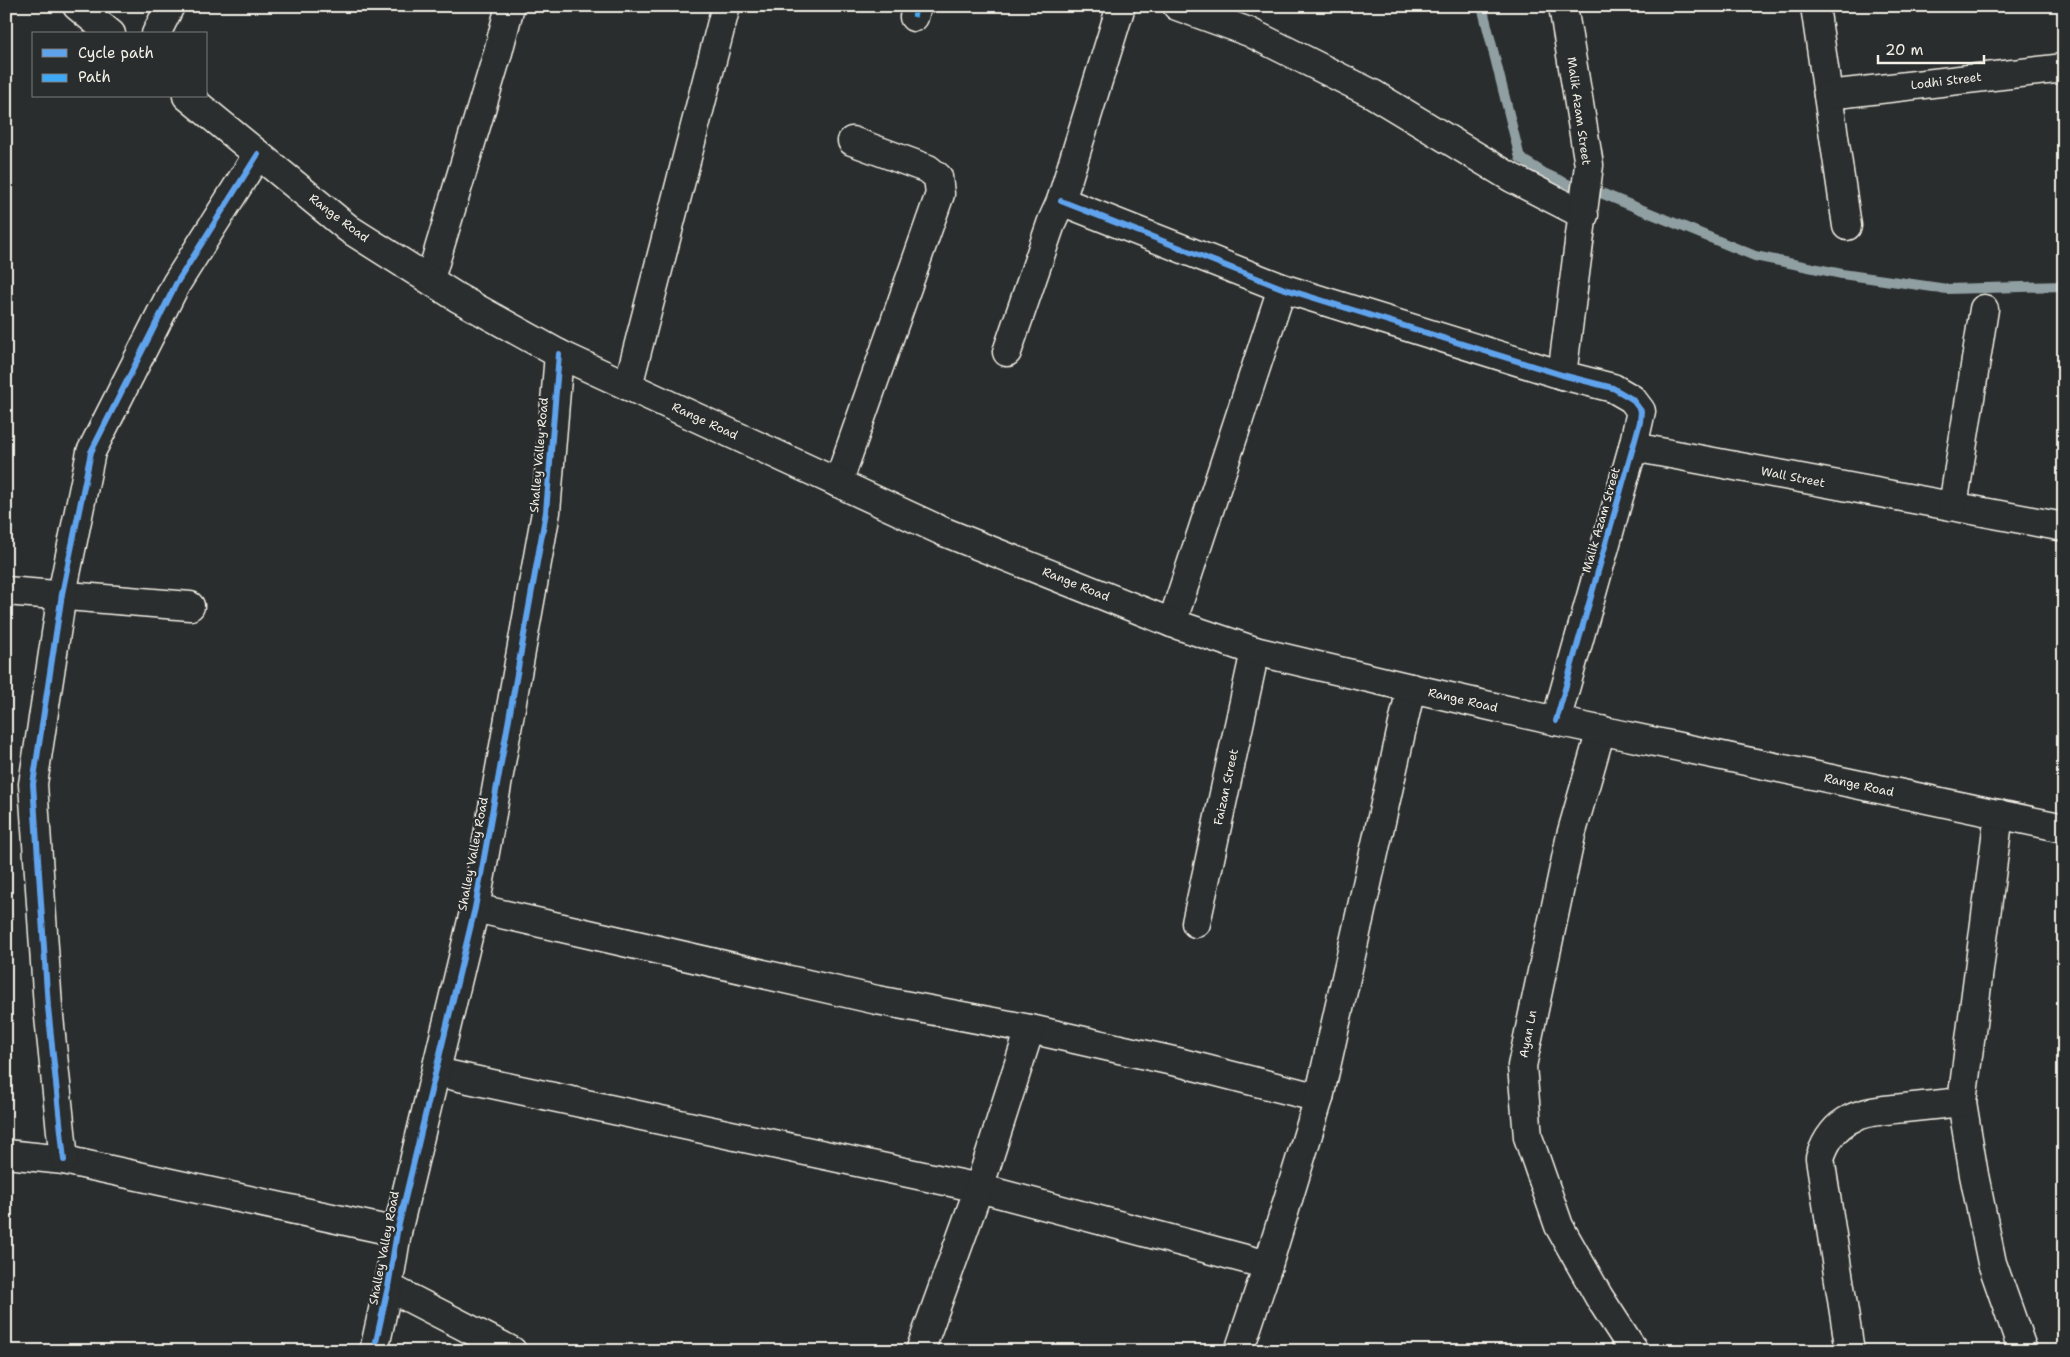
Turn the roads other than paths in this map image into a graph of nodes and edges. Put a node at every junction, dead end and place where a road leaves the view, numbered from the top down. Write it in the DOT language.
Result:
graph roads {
  1 [pos="77,6"];
  2 [pos="170,6"];
  3 [pos="510,6"];
  4 [pos="726,6"];
  5 [pos="1121,6"];
  6 [pos="1177,6"];
  7 [pos="1564,6"];
  8 [pos="1815,6"];
  9 [pos="109,32"];
  10 [pos="157,32"];
  11 [pos="2064,68"];
  12 [pos="1828,95"];
  13 [pos="189,98"];
  14 [pos="852,140"];
  15 [pos="258,154"];
  16 [pos="1061,202"];
  17 [pos="1584,209"];
  18 [pos="1847,226"];
  19 [pos="430,279"];
  20 [pos="1282,288"];
  21 [pos="1984,309"];
  22 [pos="1007,352"];
  23 [pos="560,354"];
  24 [pos="1562,375"];
  25 [pos="628,386"];
  26 [pos="1633,447"];
  27 [pos="838,483"];
  28 [pos="1953,506"];
  29 [pos="2064,527"];
  30 [pos="6,591"];
  31 [pos="62,594"];
  32 [pos="190,606"];
  33 [pos="1172,623"];
  34 [pos="1255,651"];
  35 [pos="1411,688"];
  36 [pos="1556,721"];
  37 [pos="1601,730"];
  38 [pos="1999,814"];
  39 [pos="2064,828"];
  40 [pos="475,908"];
  41 [pos="1196,923"];
  42 [pos="1030,1030"];
  43 [pos="436,1072"];
  44 [pos="1319,1098"];
  45 [pos="1962,1102"];
  46 [pos="6,1154"];
  47 [pos="64,1160"];
  48 [pos="979,1188"];
  49 [pos="397,1232"];
  50 [pos="1268,1265"];
  51 [pos="388,1287"];
  52 [pos="374,1351"];
  53 [pos="512,1351"];
  54 [pos="920,1351"];
  55 [pos="1239,1351"];
  56 [pos="1634,1351"];
  57 [pos="1850,1351"];
  58 [pos="2023,1351"];
  1 -- 9 [label="street"];
  2 -- 10 [label="street"];
  3 -- 19 [label="street"];
  4 -- 25 [label="street"];
  5 -- 16 [label="street"];
  6 -- 17 [label="street"];
  7 -- 17 [label="street, Malik Azam Street"];
  8 -- 12 [label="street"];
  11 -- 12 [label="street, Lodhi Street"];
  12 -- 18 [label="street"];
  13 -- 15 [label="street, Range Road"];
  14 -- 27 [label="street"];
  15 -- 19 [label="street, Range Road"];
  15 -- 31 [label="street"];
  16 -- 20 [label="street"];
  16 -- 22 [label="street"];
  17 -- 24 [label="street, Malik Azam Street"];
  19 -- 23 [label="street, Range Road"];
  20 -- 24 [label="street"];
  20 -- 33 [label="street"];
  21 -- 28 [label="street"];
  23 -- 25 [label="street, Range Road"];
  23 -- 40 [label="street, Shalley Valley Road"];
  24 -- 26 [label="street, Malik Azam Street"];
  25 -- 27 [label="street, Range Road"];
  26 -- 28 [label="street, Wall Street"];
  26 -- 36 [label="street, Malik Azam Street"];
  27 -- 33 [label="street, Range Road"];
  28 -- 29 [label="street, Wall Street"];
  30 -- 31 [label="street"];
  31 -- 32 [label="street"];
  31 -- 47 [label="street"];
  33 -- 34 [label="street, Range Road"];
  34 -- 35 [label="street, Range Road"];
  34 -- 41 [label="street, Faizan Street"];
  35 -- 36 [label="street, Range Road"];
  35 -- 44 [label="street"];
  36 -- 37 [label="street, Range Road"];
  37 -- 38 [label="street, Range Road"];
  37 -- 56 [label="street, Ayan Ln"];
  38 -- 39 [label="street, Range Road"];
  38 -- 45 [label="street"];
  40 -- 42 [label="street"];
  40 -- 43 [label="street, Shalley Valley Road"];
  42 -- 44 [label="street"];
  42 -- 48 [label="street"];
  43 -- 48 [label="street"];
  43 -- 49 [label="street, Shalley Valley Road"];
  44 -- 50 [label="street"];
  45 -- 57 [label="street"];
  45 -- 58 [label="street"];
  46 -- 47 [label="street"];
  47 -- 49 [label="street"];
  48 -- 50 [label="street"];
  48 -- 54 [label="street"];
  49 -- 51 [label="street, Shalley Valley Road"];
  50 -- 55 [label="street"];
  51 -- 52 [label="street, Shalley Valley Road"];
  51 -- 53 [label="street"];
}
